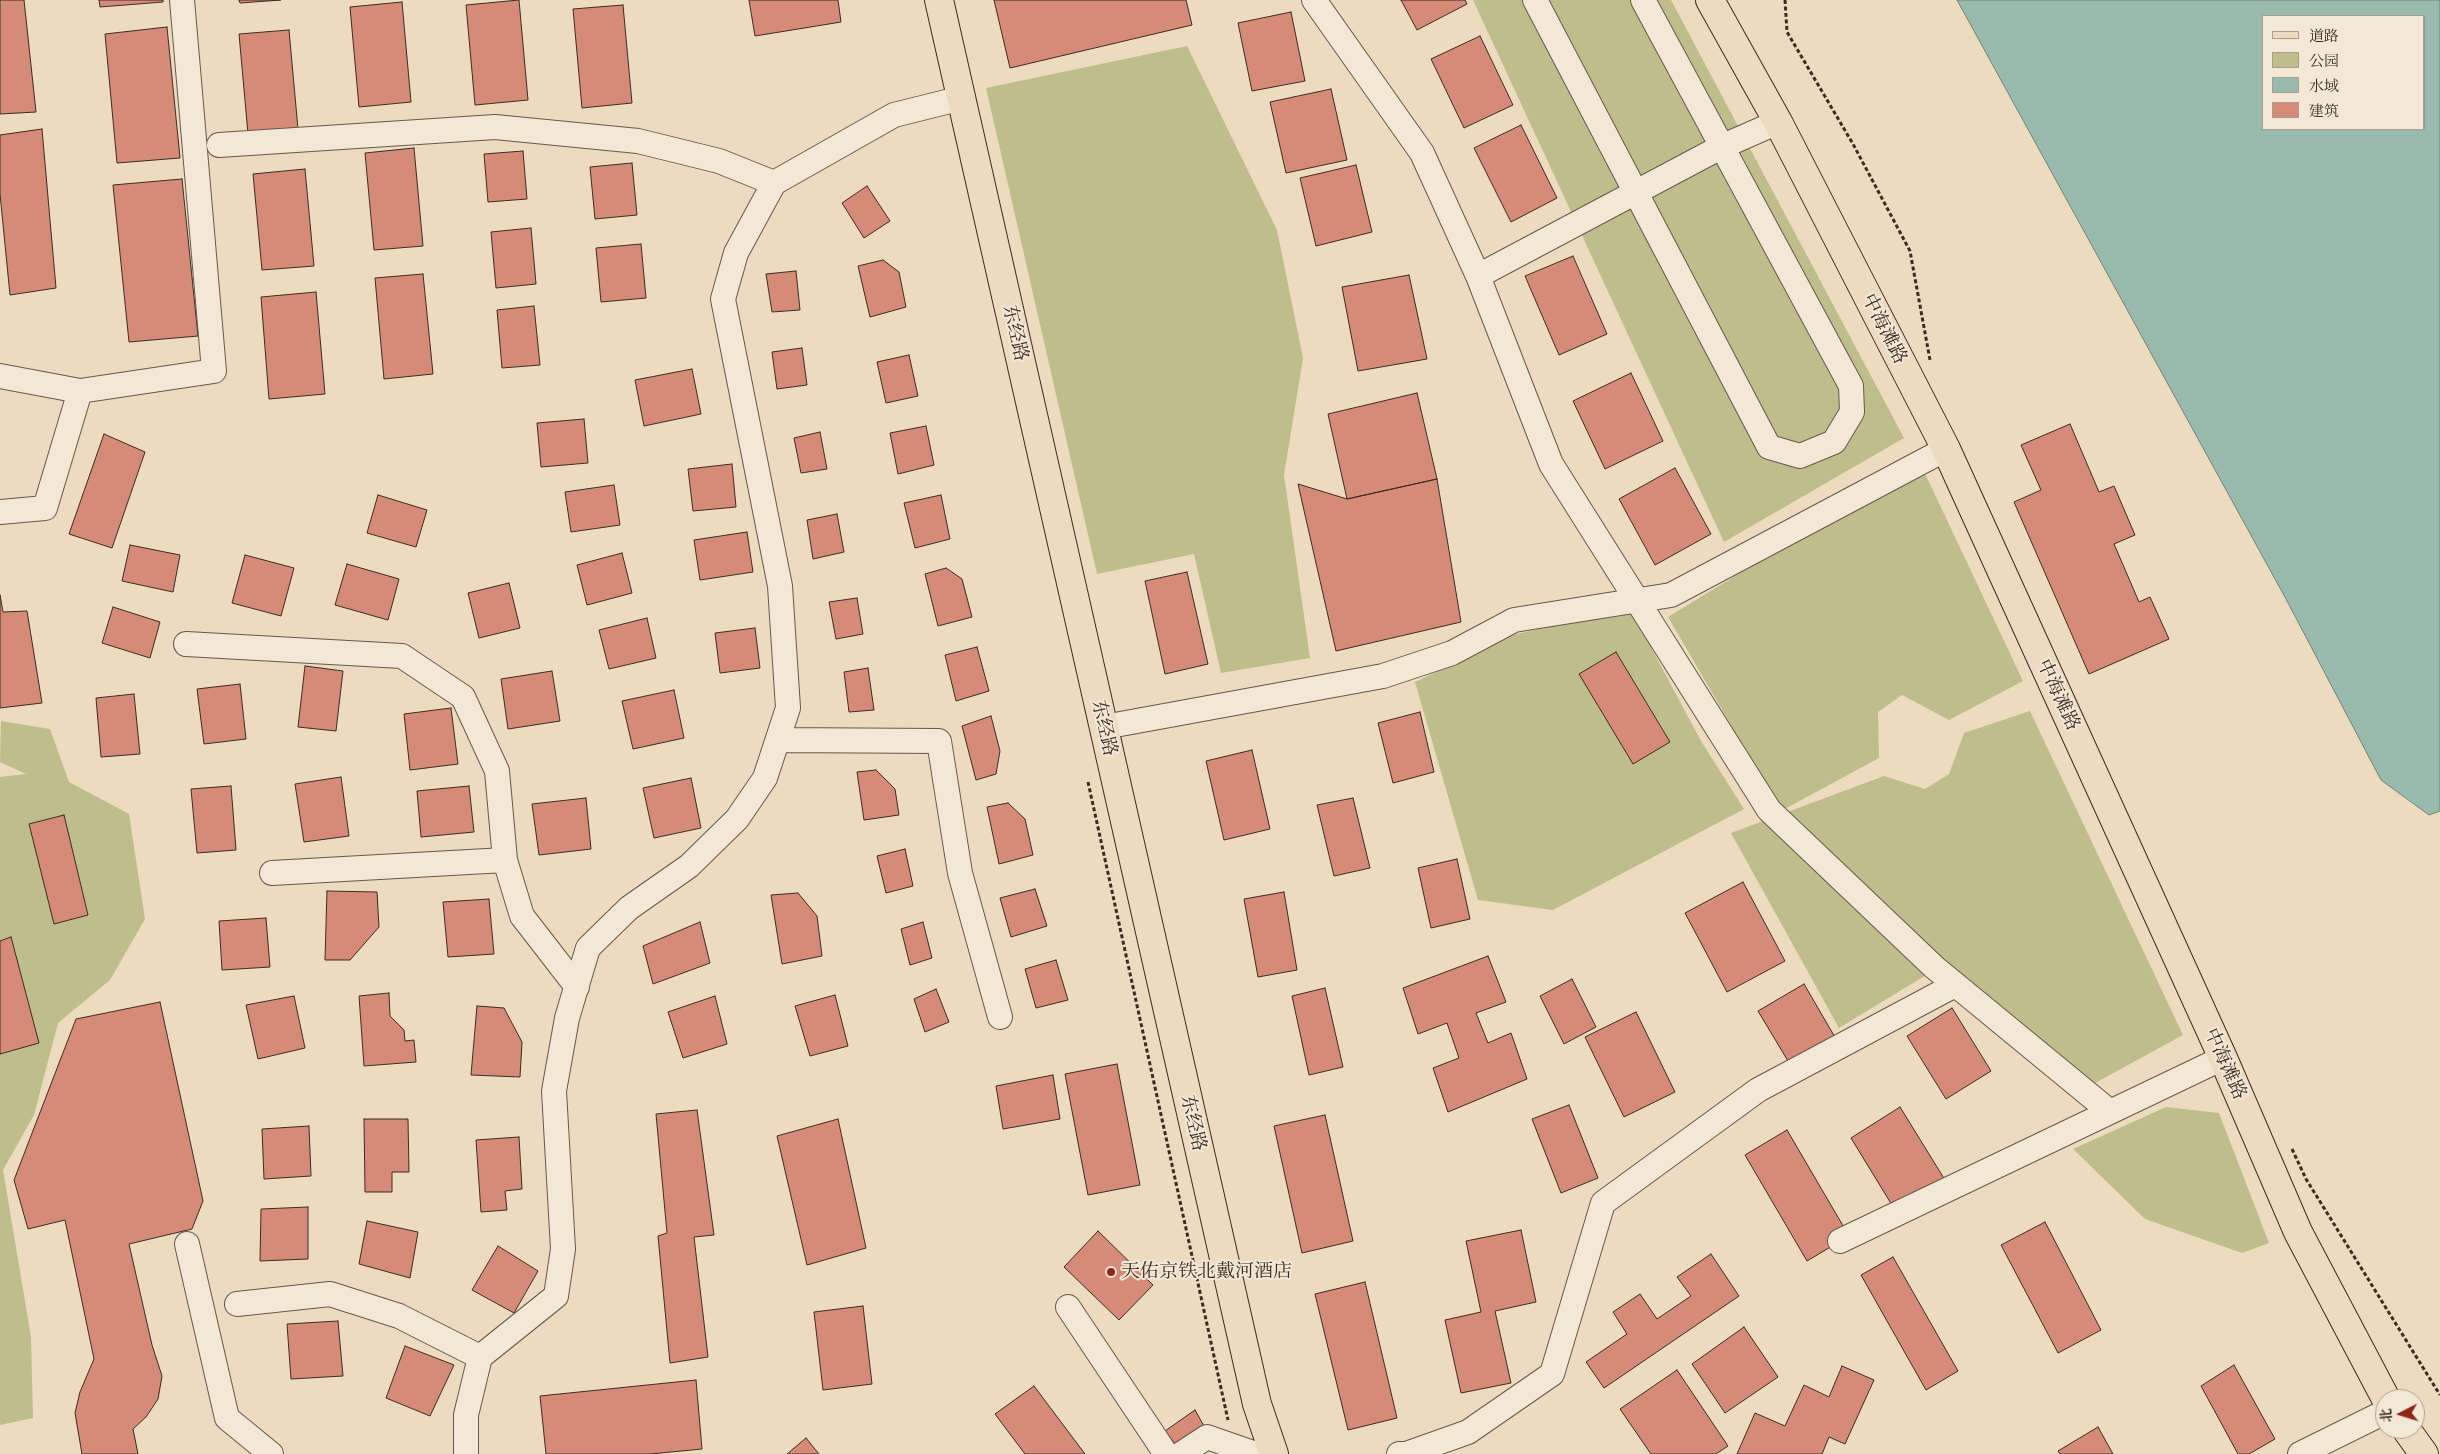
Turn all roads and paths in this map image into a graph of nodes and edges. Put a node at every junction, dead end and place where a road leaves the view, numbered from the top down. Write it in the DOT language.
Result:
graph roads {
  1 [pos="182,0"];
  2 [pos="939,0"];
  3 [pos="1314,0"];
  4 [pos="1535,0"];
  5 [pos="1643,0"];
  6 [pos="1710,0"];
  7 [pos="1785,0"];
  8 [pos="962,98"];
  9 [pos="1778,122"];
  10 [pos="220,145"];
  11 [pos="1721,147"];
  12 [pos="774,183"];
  13 [pos="1636,194"];
  14 [pos="1478,276"];
  15 [pos="1930,363"];
  16 [pos="0,376"];
  17 [pos="80,391"];
  18 [pos="1946,449"];
  19 [pos="0,512"];
  20 [pos="1638,601"];
  21 [pos="186,644"];
  22 [pos="1104,727"];
  23 [pos="778,740"];
  24 [pos="505,860"];
  25 [pos="272,873"];
  26 [pos="1955,985"];
  27 [pos="577,987"];
  28 [pos="1000,1017"];
  29 [pos="2222,1058"];
  30 [pos="2109,1111"];
  31 [pos="2289,1144"];
  32 [pos="1840,1241"];
  33 [pos="187,1244"];
  34 [pos="237,1304"];
  35 [pos="1068,1307"];
  36 [pos="480,1357"];
  37 [pos="2381,1389"];
  38 [pos="2440,1395"];
  39 [pos="2375,1417"];
  40 [pos="2413,1439"];
  41 [pos="271,1454"];
  42 [pos="466,1454"];
  43 [pos="1166,1454"];
  44 [pos="1181,1454"];
  45 [pos="1256,1454"];
  46 [pos="1274,1454"];
  47 [pos="1398,1454"];
  48 [pos="2300,1454"];
  49 [pos="2424,1454"];
  1 -- 17 [label="street"];
  2 -- 8 [label="main road, 东经路"];
  3 -- 14 [label="street"];
  4 -- 13 [label="street"];
  5 -- 11 [label="street"];
  6 -- 9 [label="main road, 中海滩路"];
  7 -- 15 [label="path"];
  8 -- 12 [label="street"];
  8 -- 22 [label="main road, 东经路"];
  9 -- 11 [label="street"];
  9 -- 18 [label="main road, 中海滩路"];
  10 -- 12 [label="street"];
  11 -- 13 [label="street"];
  11 -- 13 [label="street"];
  12 -- 23 [label="street"];
  13 -- 14 [label="street"];
  14 -- 20 [label="street"];
  16 -- 17 [label="street"];
  17 -- 19 [label="street"];
  18 -- 20 [label="street"];
  18 -- 29 [label="main road, 中海滩路"];
  20 -- 22 [label="street"];
  20 -- 26 [label="street"];
  21 -- 24 [label="street"];
  22 -- 46 [label="main road, 东经路"];
  23 -- 27 [label="street"];
  23 -- 28 [label="street"];
  24 -- 25 [label="street"];
  24 -- 27 [label="street"];
  26 -- 30 [label="street"];
  26 -- 47 [label="street"];
  27 -- 36 [label="street"];
  29 -- 30 [label="street"];
  29 -- 37 [label="main road, 中海滩路"];
  30 -- 32 [label="street"];
  31 -- 38 [label="path"];
  33 -- 41 [label="street"];
  34 -- 36 [label="street"];
  35 -- 43 [label="street"];
  36 -- 42 [label="street"];
  39 -- 48 [label="street"];
  40 -- 49 [label="main road"];
  44 -- 45 [label="street"];
}
